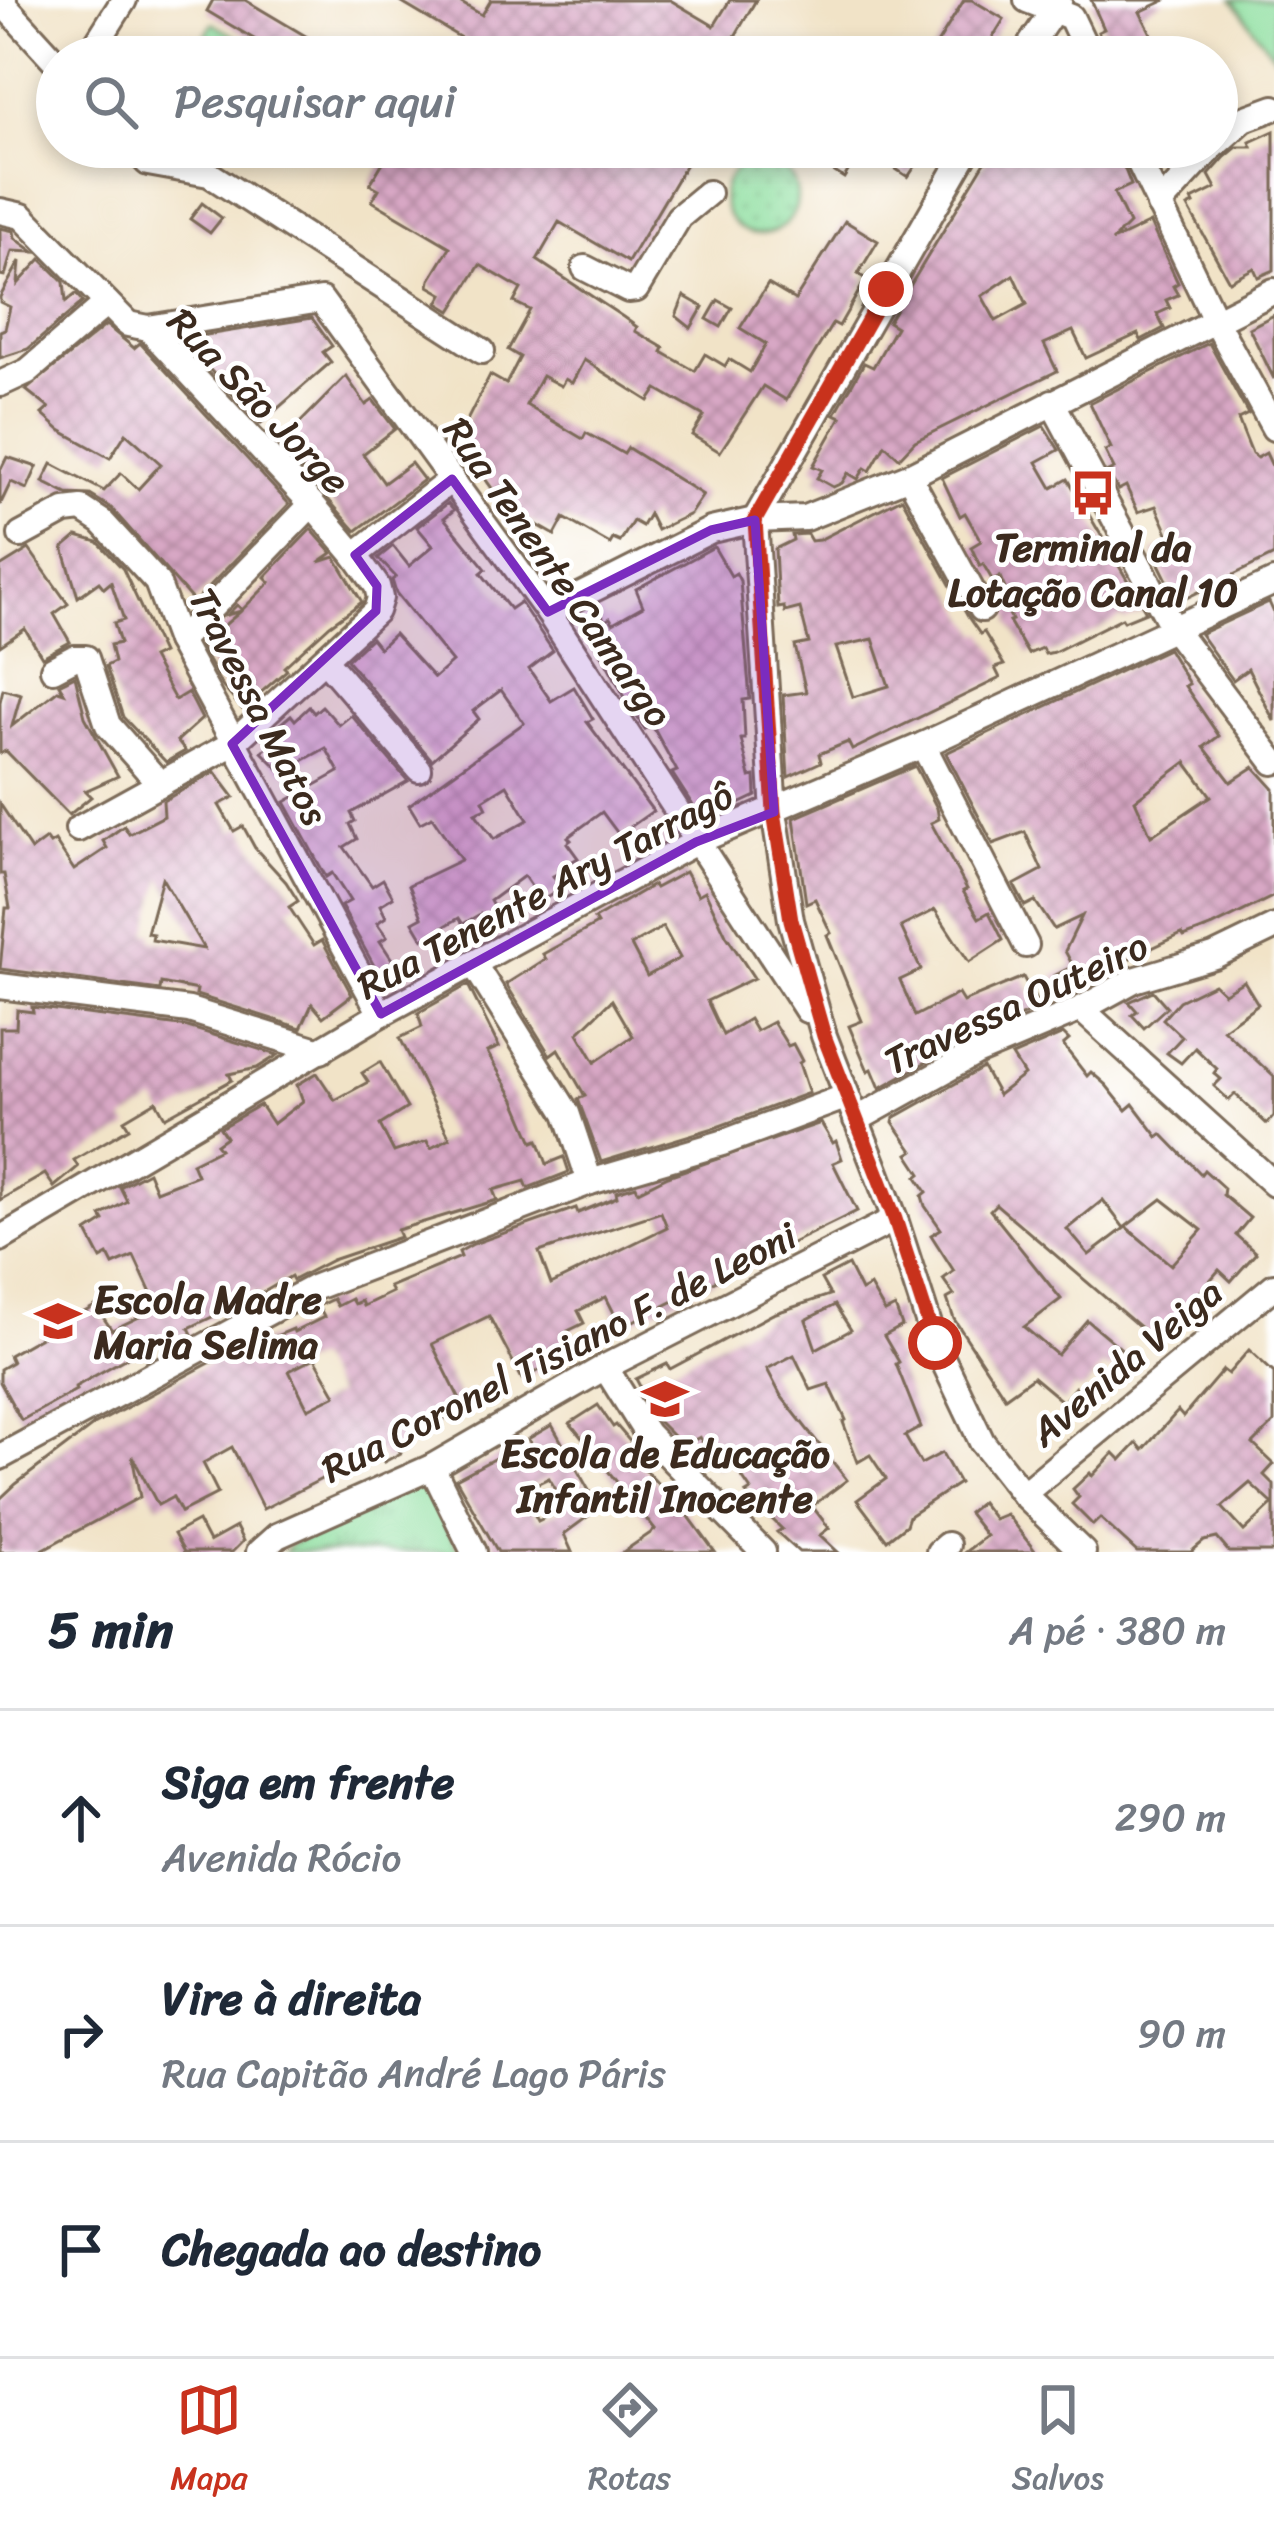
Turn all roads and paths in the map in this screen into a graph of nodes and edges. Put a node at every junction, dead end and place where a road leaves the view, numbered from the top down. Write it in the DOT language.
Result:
graph roads {
  1 [pos="4,0"];
  2 [pos="124,0"];
  3 [pos="1027,0"];
  4 [pos="1056,5"];
  5 [pos="101,36"];
  6 [pos="1036,36"];
  7 [pos="1080,36"];
  8 [pos="36,40"];
  9 [pos="1274,108"];
  10 [pos="1238,124"];
  11 [pos="176,168"];
  12 [pos="957,168"];
  13 [pos="1142,168"];
  14 [pos="1194,168"];
  15 [pos="708,193"];
  16 [pos="1159,205"];
  17 [pos="0,211"];
  18 [pos="585,268"];
  19 [pos="1274,291"];
  20 [pos="107,303"];
  21 [pos="1215,320"];
  22 [pos="148,328"];
  23 [pos="482,351"];
  24 [pos="0,384"];
  25 [pos="1052,402"];
  26 [pos="1274,428"];
  27 [pos="909,476"];
  28 [pos="452,478"];
  29 [pos="312,504"];
  30 [pos="755,520"];
  31 [pos="21,536"];
  32 [pos="355,555"];
  33 [pos="1274,582"];
  34 [pos="982,609"];
  35 [pos="548,612"];
  36 [pos="1173,628"];
  37 [pos="179,641"];
  38 [pos="326,660"];
  39 [pos="53,669"];
  40 [pos="232,743"];
  41 [pos="923,745"];
  42 [pos="1274,762"];
  43 [pos="419,769"];
  44 [pos="160,784"];
  45 [pos="774,812"];
  46 [pos="78,829"];
  47 [pos="696,842"];
  48 [pos="1274,927"];
  49 [pos="1026,945"];
  50 [pos="475,966"];
  51 [pos="0,986"];
  52 [pos="1081,1009"];
  53 [pos="381,1014"];
  54 [pos="824,1036"];
  55 [pos="321,1051"];
  56 [pos="845,1096"];
  57 [pos="856,1120"];
  58 [pos="590,1182"];
  59 [pos="1274,1184"];
  60 [pos="895,1219"];
  61 [pos="0,1239"];
  62 [pos="1274,1286"];
  63 [pos="605,1367"];
  64 [pos="0,1456"];
  65 [pos="432,1467"];
  66 [pos="1023,1494"];
  67 [pos="259,1552"];
  68 [pos="474,1552"];
  69 [pos="763,1552"];
  70 [pos="1083,1552"];
  1 -- 8 [label="street"];
  2 -- 5 [label="street"];
  3 -- 4 [label="street"];
  4 -- 6 [label="street"];
  4 -- 7 [label="street"];
  9 -- 10 [label="street"];
  11 -- 23 [label="street"];
  12 -- 30 [label="street"];
  13 -- 16 [label="street"];
  14 -- 16 [label="street"];
  15 -- 18 [label="street"];
  16 -- 21 [label="street"];
  17 -- 20 [label="street, Rua São Jorge"];
  19 -- 21 [label="street"];
  20 -- 22 [label="street, Rua São Jorge"];
  20 -- 24 [label="street"];
  21 -- 25 [label="street"];
  21 -- 26 [label="street"];
  22 -- 28 [label="street, Rua Tenente Camargo"];
  22 -- 29 [label="street, Rua São Jorge"];
  25 -- 27 [label="street"];
  25 -- 36 [label="street"];
  27 -- 30 [label="street"];
  27 -- 34 [label="street"];
  28 -- 32 [label="street"];
  28 -- 35 [label="street, Rua Tenente Camargo"];
  29 -- 32 [label="street, Rua São Jorge"];
  29 -- 37 [label="street"];
  30 -- 35 [label="street"];
  30 -- 45 [label="street"];
  31 -- 37 [label="street, Travessa Matos"];
  32 -- 38 [label="street, Rua São Jorge"];
  33 -- 36 [label="street, Rua Tenente Ary Tarragô"];
  35 -- 47 [label="street, Rua Tenente Camargo"];
  36 -- 41 [label="street, Rua Tenente Ary Tarragô"];
  36 -- 42 [label="street"];
  37 -- 40 [label="street, Travessa Matos"];
  38 -- 40 [label="street"];
  38 -- 43 [label="street"];
  39 -- 44 [label="street"];
  40 -- 44 [label="street"];
  40 -- 53 [label="street, Travessa Matos"];
  41 -- 45 [label="street, Rua Tenente Ary Tarragô"];
  41 -- 49 [label="street"];
  44 -- 46 [label="street"];
  45 -- 47 [label="street, Rua Tenente Ary Tarragô"];
  45 -- 54 [label="street"];
  47 -- 50 [label="street, Rua Tenente Ary Tarragô"];
  47 -- 54 [label="street, Rua Tenente Camargo"];
  48 -- 52 [label="street, Travessa Outeiro"];
  50 -- 53 [label="street, Rua Tenente Ary Tarragô"];
  50 -- 58 [label="street"];
  51 -- 55 [label="street"];
  52 -- 57 [label="street, Travessa Outeiro"];
  52 -- 59 [label="street"];
  53 -- 55 [label="street, Rua Tenente Ary Tarragô"];
  54 -- 56 [label="street"];
  55 -- 61 [label="street, Rua Tenente Ary Tarragô"];
  56 -- 57 [label="street"];
  56 -- 58 [label="street"];
  57 -- 60 [label="street"];
  58 -- 64 [label="street"];
  60 -- 63 [label="street, Rua Coronel Tisiano F. de Leoni"];
  60 -- 66 [label="street"];
  62 -- 66 [label="street, Avenida Veiga"];
  63 -- 65 [label="street, Rua Coronel Tisiano F. de Leoni"];
  63 -- 69 [label="street"];
  65 -- 67 [label="street, Rua Coronel Tisiano F. de Leoni"];
  65 -- 68 [label="street"];
  66 -- 70 [label="street"];
}
